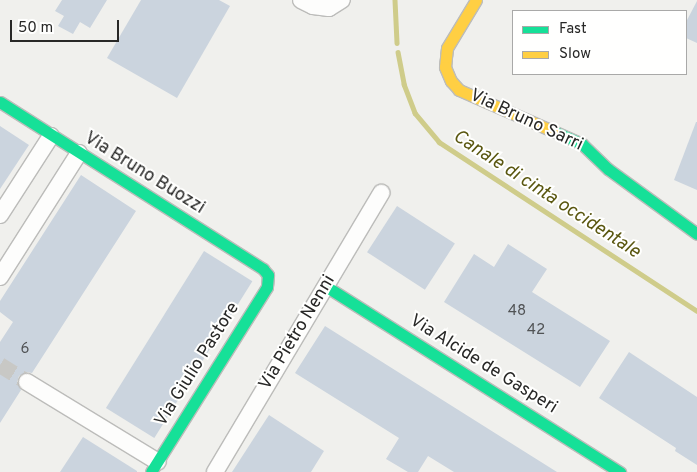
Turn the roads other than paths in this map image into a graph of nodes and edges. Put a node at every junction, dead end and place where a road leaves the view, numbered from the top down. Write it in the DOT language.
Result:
graph roads {
  1 [pos="301,0"];
  2 [pos="342,0"];
  3 [pos="476,0"];
  4 [pos="0,102"];
  5 [pos="51,136"];
  6 [pos="79,153"];
  7 [pos="381,193"];
  8 [pos="0,214"];
  9 [pos="697,234"];
  10 [pos="268,275"];
  11 [pos="0,277"];
  12 [pos="326,287"];
  13 [pos="27,382"];
  14 [pos="154,467"];
  15 [pos="215,472"];
  16 [pos="620,472"];
  1 -- 2 [label="street"];
  3 -- 9 [label="street, Via Bruno Sarri"];
  4 -- 5 [label="street, Via Bruno Buozzi"];
  5 -- 6 [label="street, Via Bruno Buozzi"];
  5 -- 8 [label="street"];
  6 -- 10 [label="street, Via Bruno Buozzi"];
  6 -- 11 [label="street"];
  7 -- 12 [label="street, Via Pietro Nenni"];
  10 -- 14 [label="street, Via Giulio Pastore"];
  12 -- 15 [label="street, Via Pietro Nenni"];
  12 -- 16 [label="street, Via Alcide de Gasperi"];
  13 -- 14 [label="street"];
}
